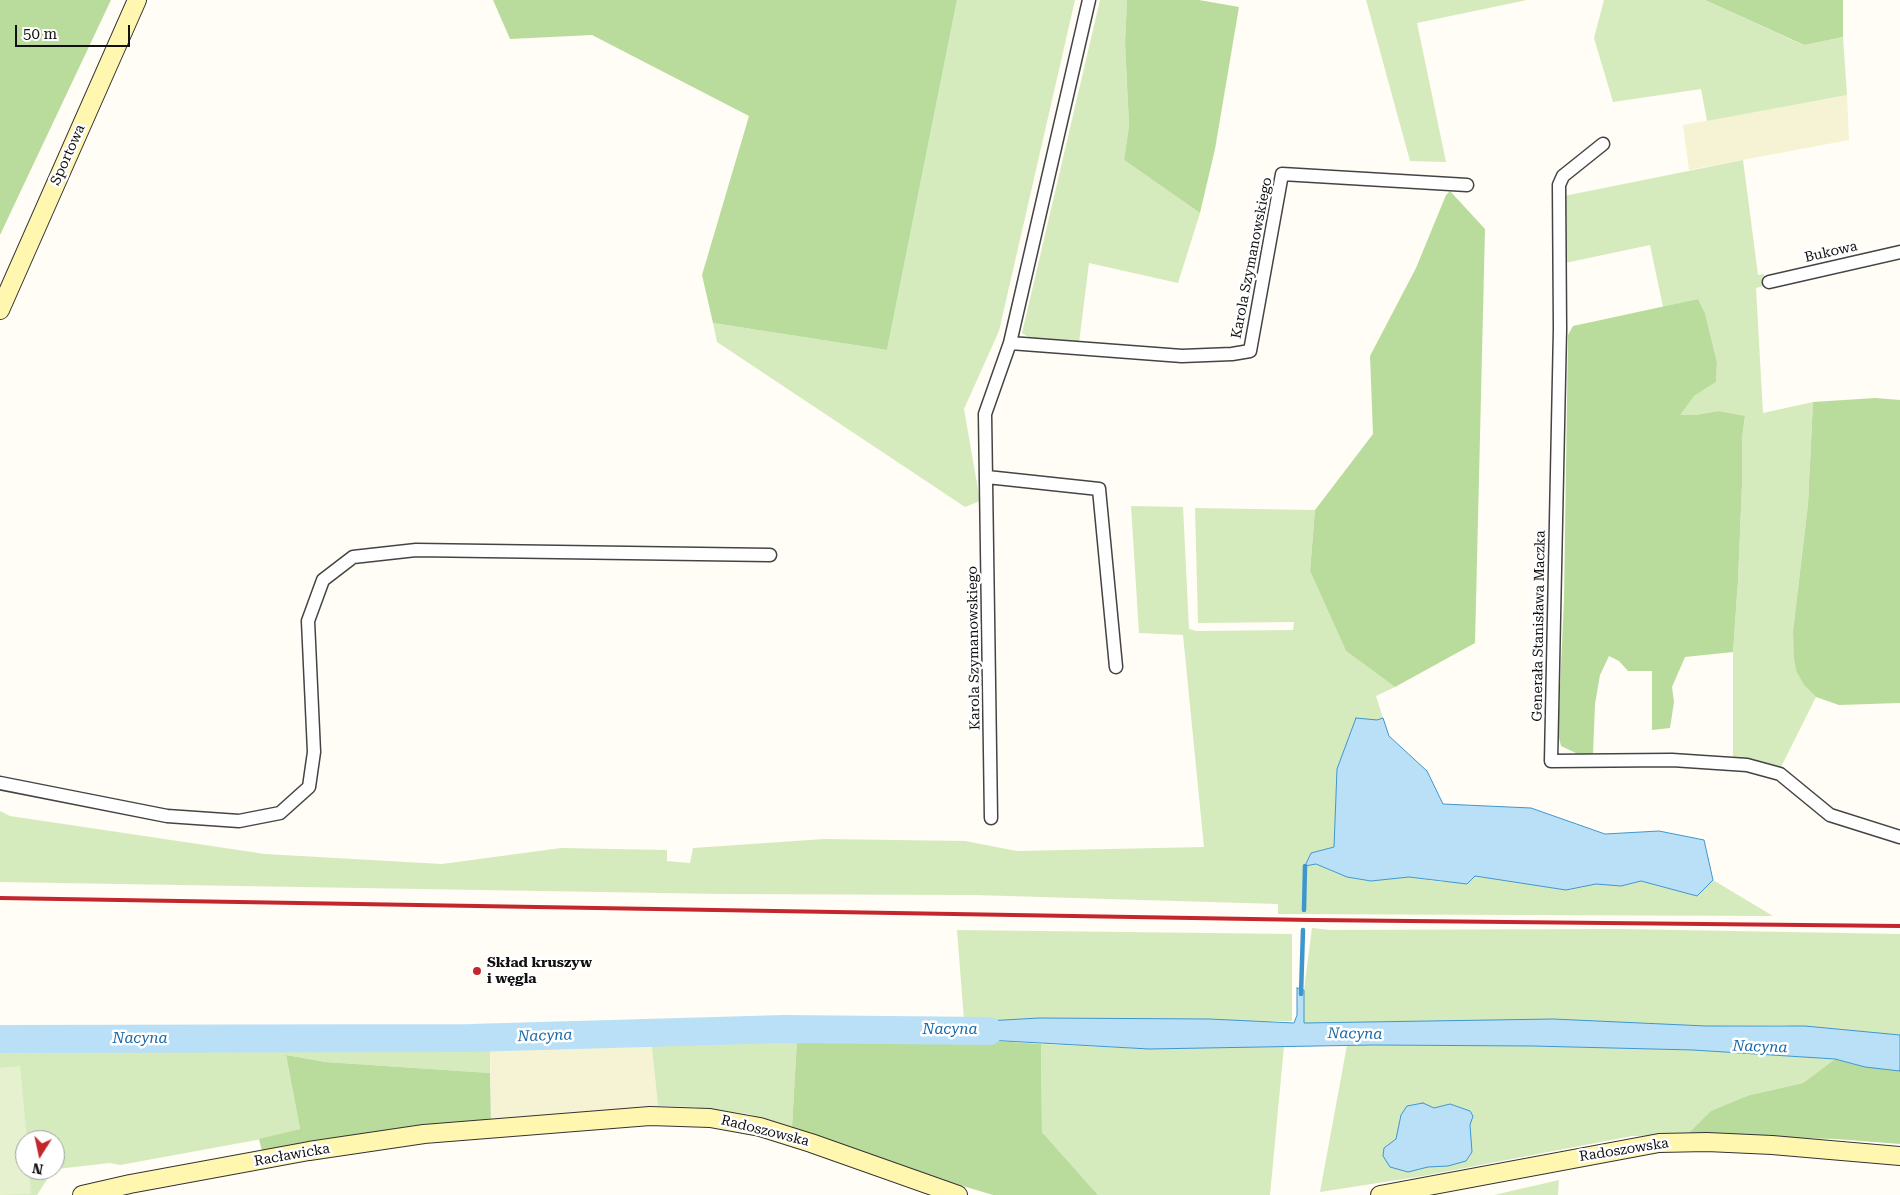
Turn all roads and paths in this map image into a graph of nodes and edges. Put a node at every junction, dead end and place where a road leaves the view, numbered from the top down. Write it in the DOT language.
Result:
graph roads {
  1 [pos="137,0"];
  2 [pos="1089,0"];
  3 [pos="1604,144"];
  4 [pos="1467,185"];
  5 [pos="1900,252"];
  6 [pos="1769,282"];
  7 [pos="0,310"];
  8 [pos="1010,343"];
  9 [pos="987,477"];
  10 [pos="770,555"];
  11 [pos="1116,667"];
  12 [pos="0,782"];
  13 [pos="991,818"];
  14 [pos="1900,836"];
  15 [pos="503,1127"];
  16 [pos="1900,1156"];
  17 [pos="82,1195"];
  18 [pos="958,1195"];
  19 [pos="1380,1195"];
  1 -- 7 [label="street, Sportowa"];
  2 -- 8 [label="street, Karola Szymanowskiego"];
  3 -- 14 [label="street, Generała Stanisława Maczka"];
  4 -- 8 [label="street, Karola Szymanowskiego"];
  5 -- 6 [label="street, Bukowa"];
  8 -- 9 [label="street, Karola Szymanowskiego"];
  9 -- 11 [label="street"];
  9 -- 13 [label="street, Karola Szymanowskiego"];
  10 -- 12 [label="street"];
  15 -- 17 [label="street, Racławicka"];
  15 -- 18 [label="street, Radoszowska"];
  16 -- 19 [label="street, Radoszowska"];
}
